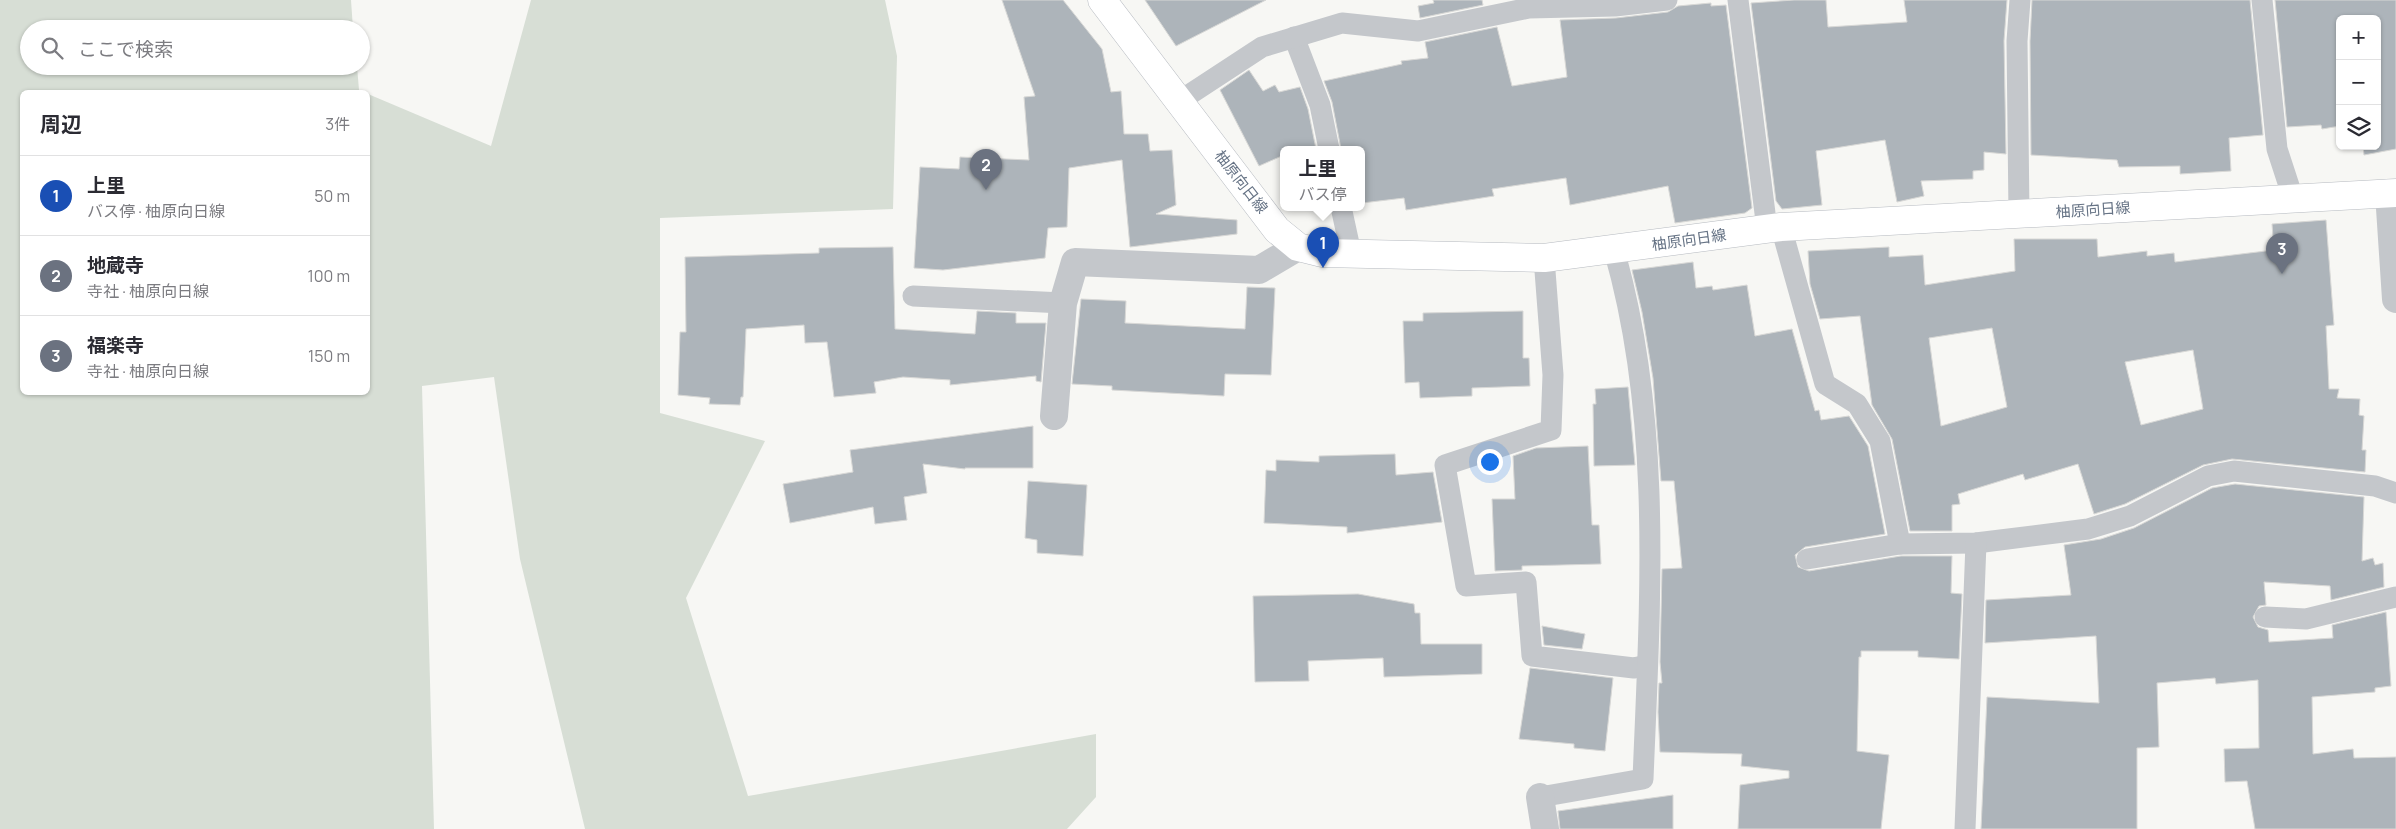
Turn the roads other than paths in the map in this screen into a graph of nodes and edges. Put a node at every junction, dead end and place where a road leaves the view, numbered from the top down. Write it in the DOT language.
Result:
graph roads {
  1 [pos="1102,0"];
  2 [pos="1667,0"];
  3 [pos="1738,0"];
  4 [pos="2020,0"];
  5 [pos="2262,0"];
  6 [pos="1294,37"];
  7 [pos="1178,102"];
  8 [pos="1328,146"];
  9 [pos="2392,193"];
  10 [pos="2293,198"];
  11 [pos="1342,211"];
  12 [pos="2019,215"];
  13 [pos="1774,228"];
  14 [pos="1298,247"];
  15 [pos="1614,250"];
  16 [pos="1350,253"];
  17 [pos="1544,258"];
  18 [pos="913,296"];
  19 [pos="2396,298"];
  20 [pos="1063,303"];
  21 [pos="1054,416"];
  22 [pos="2396,493"];
  23 [pos="1976,542"];
  24 [pos="1900,544"];
  25 [pos="1807,559"];
  26 [pos="2396,597"];
  27 [pos="2264,617"];
  28 [pos="1647,664"];
  29 [pos="1540,797"];
  30 [pos="1544,829"];
  31 [pos="1965,829"];
  1 -- 7 [label="main road, 柚原向日線"];
  2 -- 6 [label="lane"];
  3 -- 13 [label="lane"];
  4 -- 12 [label="lane"];
  5 -- 10 [label="lane"];
  6 -- 7 [label="lane"];
  6 -- 8 [label="lane"];
  7 -- 14 [label="main road, 柚原向日線"];
  9 -- 10 [label="main road, 柚原向日線"];
  9 -- 19 [label="street"];
  10 -- 12 [label="main road, 柚原向日線"];
  11 -- 16 [label="lane"];
  12 -- 13 [label="main road, 柚原向日線"];
  13 -- 15 [label="main road, 柚原向日線"];
  13 -- 24 [label="lane"];
  14 -- 16 [label="main road, 柚原向日線"];
  14 -- 20 [label="street"];
  15 -- 17 [label="main road, 柚原向日線"];
  15 -- 28 [label="lane"];
  16 -- 17 [label="main road, 柚原向日線"];
  17 -- 28 [label="lane"];
  18 -- 20 [label="lane"];
  20 -- 21 [label="street"];
  22 -- 23 [label="lane"];
  23 -- 24 [label="lane"];
  23 -- 31 [label="lane"];
  24 -- 25 [label="lane"];
  26 -- 27 [label="lane"];
  28 -- 29 [label="lane"];
  29 -- 30 [label="street"];
}
